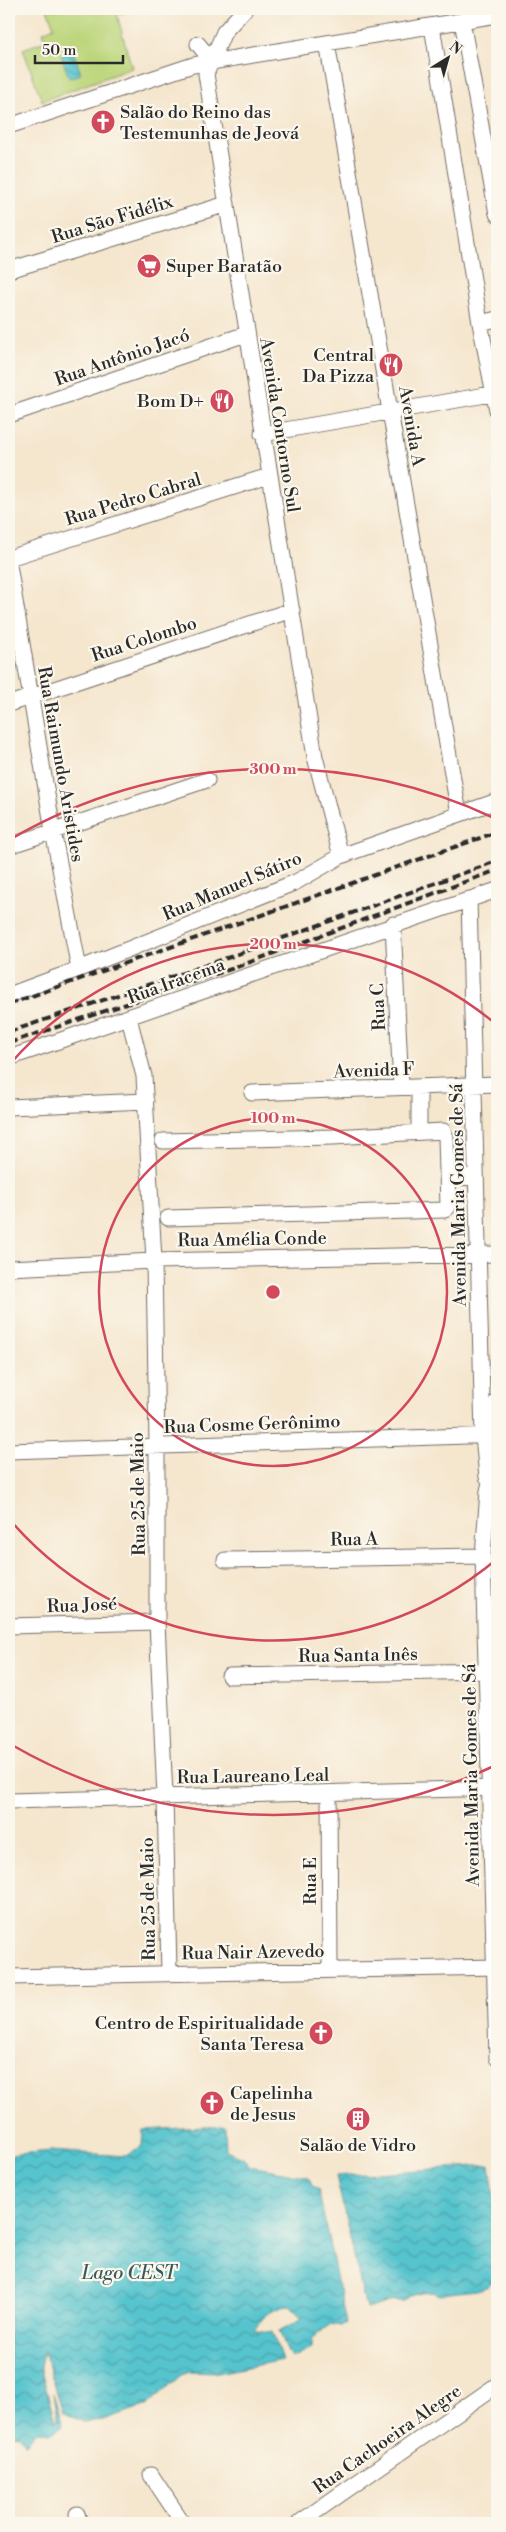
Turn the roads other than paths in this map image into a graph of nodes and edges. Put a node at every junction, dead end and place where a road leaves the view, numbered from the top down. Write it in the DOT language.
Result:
graph roads {
  1 [pos="246,9"];
  2 [pos="497,15"];
  3 [pos="462,21"];
  4 [pos="432,26"];
  5 [pos="328,43"];
  6 [pos="198,44"];
  7 [pos="212,61"];
  8 [pos="9,126"];
  9 [pos="227,204"];
  10 [pos="497,214"];
  11 [pos="9,270"];
  12 [pos="497,320"];
  13 [pos="480,323"];
  14 [pos="246,334"];
  15 [pos="495,394"];
  16 [pos="497,410"];
  17 [pos="391,411"];
  18 [pos="9,415"];
  19 [pos="262,434"];
  20 [pos="269,476"];
  21 [pos="9,558"];
  22 [pos="9,565"];
  23 [pos="292,610"];
  24 [pos="30,696"];
  25 [pos="9,704"];
  26 [pos="207,780"];
  27 [pos="497,801"];
  28 [pos="459,814"];
  29 [pos="53,830"];
  30 [pos="9,846"];
  31 [pos="341,856"];
  32 [pos="497,890"];
  33 [pos="469,899"];
  34 [pos="393,924"];
  35 [pos="79,969"];
  36 [pos="9,994"];
  37 [pos="129,1018"];
  38 [pos="9,1058"];
  39 [pos="497,1084"];
  40 [pos="475,1085"];
  41 [pos="401,1087"];
  42 [pos="419,1087"];
  43 [pos="252,1093"];
  44 [pos="146,1101"];
  45 [pos="9,1107"];
  46 [pos="419,1132"];
  47 [pos="163,1141"];
  48 [pos="476,1176"];
  49 [pos="448,1178"];
  50 [pos="168,1218"];
  51 [pos="478,1252"];
  52 [pos="497,1254"];
  53 [pos="154,1261"];
  54 [pos="9,1268"];
  55 [pos="497,1401"];
  56 [pos="490,1436"];
  57 [pos="157,1446"];
  58 [pos="9,1451"];
  59 [pos="497,1453"];
  60 [pos="488,1491"];
  61 [pos="483,1556"];
  62 [pos="225,1560"];
  63 [pos="492,1616"];
  64 [pos="157,1622"];
  65 [pos="9,1626"];
  66 [pos="487,1671"];
  67 [pos="229,1676"];
  68 [pos="494,1788"];
  69 [pos="328,1793"];
  70 [pos="165,1797"];
  71 [pos="9,1801"];
  72 [pos="496,1967"];
  73 [pos="330,1969"];
  74 [pos="169,1972"];
  75 [pos="9,1977"];
  76 [pos="497,2058"];
  77 [pos="497,2385"];
  78 [pos="151,2475"];
  79 [pos="183,2523"];
  80 [pos="299,2523"];
  1 -- 7 [label="street, Avenida Contorno Sul"];
  2 -- 3 [label="street"];
  3 -- 4 [label="street"];
  3 -- 10 [label="street"];
  4 -- 5 [label="street"];
  4 -- 13 [label="street"];
  5 -- 7 [label="street"];
  5 -- 17 [label="street, Avenida A"];
  6 -- 7 [label="street"];
  7 -- 8 [label="street"];
  7 -- 9 [label="street, Avenida Contorno Sul"];
  9 -- 11 [label="street, Rua São Fidélix"];
  9 -- 14 [label="street, Avenida Contorno Sul"];
  12 -- 13 [label="street"];
  13 -- 15 [label="street"];
  14 -- 18 [label="street, Rua Antônio Jacó"];
  14 -- 19 [label="street, Avenida Contorno Sul"];
  15 -- 16 [label="street"];
  15 -- 17 [label="street"];
  17 -- 19 [label="street"];
  17 -- 28 [label="street, Avenida A"];
  19 -- 20 [label="street, Avenida Contorno Sul"];
  20 -- 21 [label="street, Rua Pedro Cabral"];
  20 -- 23 [label="street, Avenida Contorno Sul"];
  22 -- 24 [label="street, Rua Raimundo Aristides"];
  23 -- 24 [label="street, Rua Colombo"];
  23 -- 31 [label="street, Avenida Contorno Sul"];
  24 -- 25 [label="street, Rua Colombo"];
  24 -- 29 [label="street, Rua Raimundo Aristides"];
  26 -- 29 [label="street"];
  27 -- 28 [label="street, Rua Manuel Sátiro"];
  28 -- 31 [label="street, Rua Manuel Sátiro"];
  29 -- 30 [label="street"];
  29 -- 35 [label="street, Rua Raimundo Aristides"];
  31 -- 35 [label="street, Rua Manuel Sátiro"];
  32 -- 33 [label="street, Rua Iracema"];
  33 -- 34 [label="street, Rua Iracema"];
  33 -- 40 [label="street, Avenida Maria Gomes de Sá"];
  34 -- 37 [label="street, Rua Iracema"];
  34 -- 41 [label="street, Rua C"];
  35 -- 36 [label="street, Rua Manuel Sátiro"];
  37 -- 38 [label="street, Rua Iracema"];
  37 -- 44 [label="street, Rua 25 de Maio"];
  39 -- 40 [label="street, Avenida F"];
  40 -- 42 [label="street, Avenida F"];
  40 -- 48 [label="street, Avenida Maria Gomes de Sá"];
  41 -- 42 [label="street, Avenida F"];
  41 -- 43 [label="street, Avenida F"];
  42 -- 46 [label="street"];
  44 -- 45 [label="street"];
  44 -- 53 [label="street, Rua 25 de Maio"];
  46 -- 47 [label="street"];
  46 -- 49 [label="street"];
  48 -- 49 [label="street"];
  48 -- 51 [label="street, Avenida Maria Gomes de Sá"];
  49 -- 50 [label="street"];
  51 -- 52 [label="street, Rua Amélia Conde"];
  51 -- 53 [label="street, Rua Amélia Conde"];
  51 -- 56 [label="street, Avenida Maria Gomes de Sá"];
  53 -- 54 [label="street, Rua Amélia Conde"];
  53 -- 57 [label="street, Rua 25 de Maio"];
  55 -- 56 [label="street"];
  56 -- 57 [label="street, Rua Cosme Gerônimo"];
  56 -- 60 [label="street, Avenida Maria Gomes de Sá"];
  57 -- 58 [label="street, Rua Cosme Gerônimo"];
  57 -- 64 [label="street, Rua 25 de Maio"];
  59 -- 60 [label="street, Avenida Maria Gomes de Sá"];
  60 -- 61 [label="street, Avenida Maria Gomes de Sá"];
  61 -- 62 [label="street, Rua A"];
  61 -- 63 [label="street, Avenida Maria Gomes de Sá"];
  63 -- 66 [label="street, Avenida Maria Gomes de Sá"];
  64 -- 65 [label="street, Rua José"];
  64 -- 70 [label="street, Rua 25 de Maio"];
  66 -- 67 [label="street, Rua Santa Inês"];
  66 -- 68 [label="street, Avenida Maria Gomes de Sá"];
  68 -- 69 [label="street, Rua Laureano Leal"];
  68 -- 72 [label="street, Avenida Maria Gomes de Sá"];
  69 -- 70 [label="street, Rua Laureano Leal"];
  69 -- 73 [label="street, Rua E"];
  70 -- 71 [label="street, Rua Laureano Leal"];
  70 -- 74 [label="street, Rua 25 de Maio"];
  72 -- 73 [label="street, Rua Nair Azevedo"];
  72 -- 76 [label="street, Avenida Maria Gomes de Sá"];
  73 -- 74 [label="street, Rua Nair Azevedo"];
  74 -- 75 [label="street, Rua Nair Azevedo"];
  77 -- 80 [label="street, Rua Cachoeira Alegre"];
  78 -- 79 [label="street"];
}
